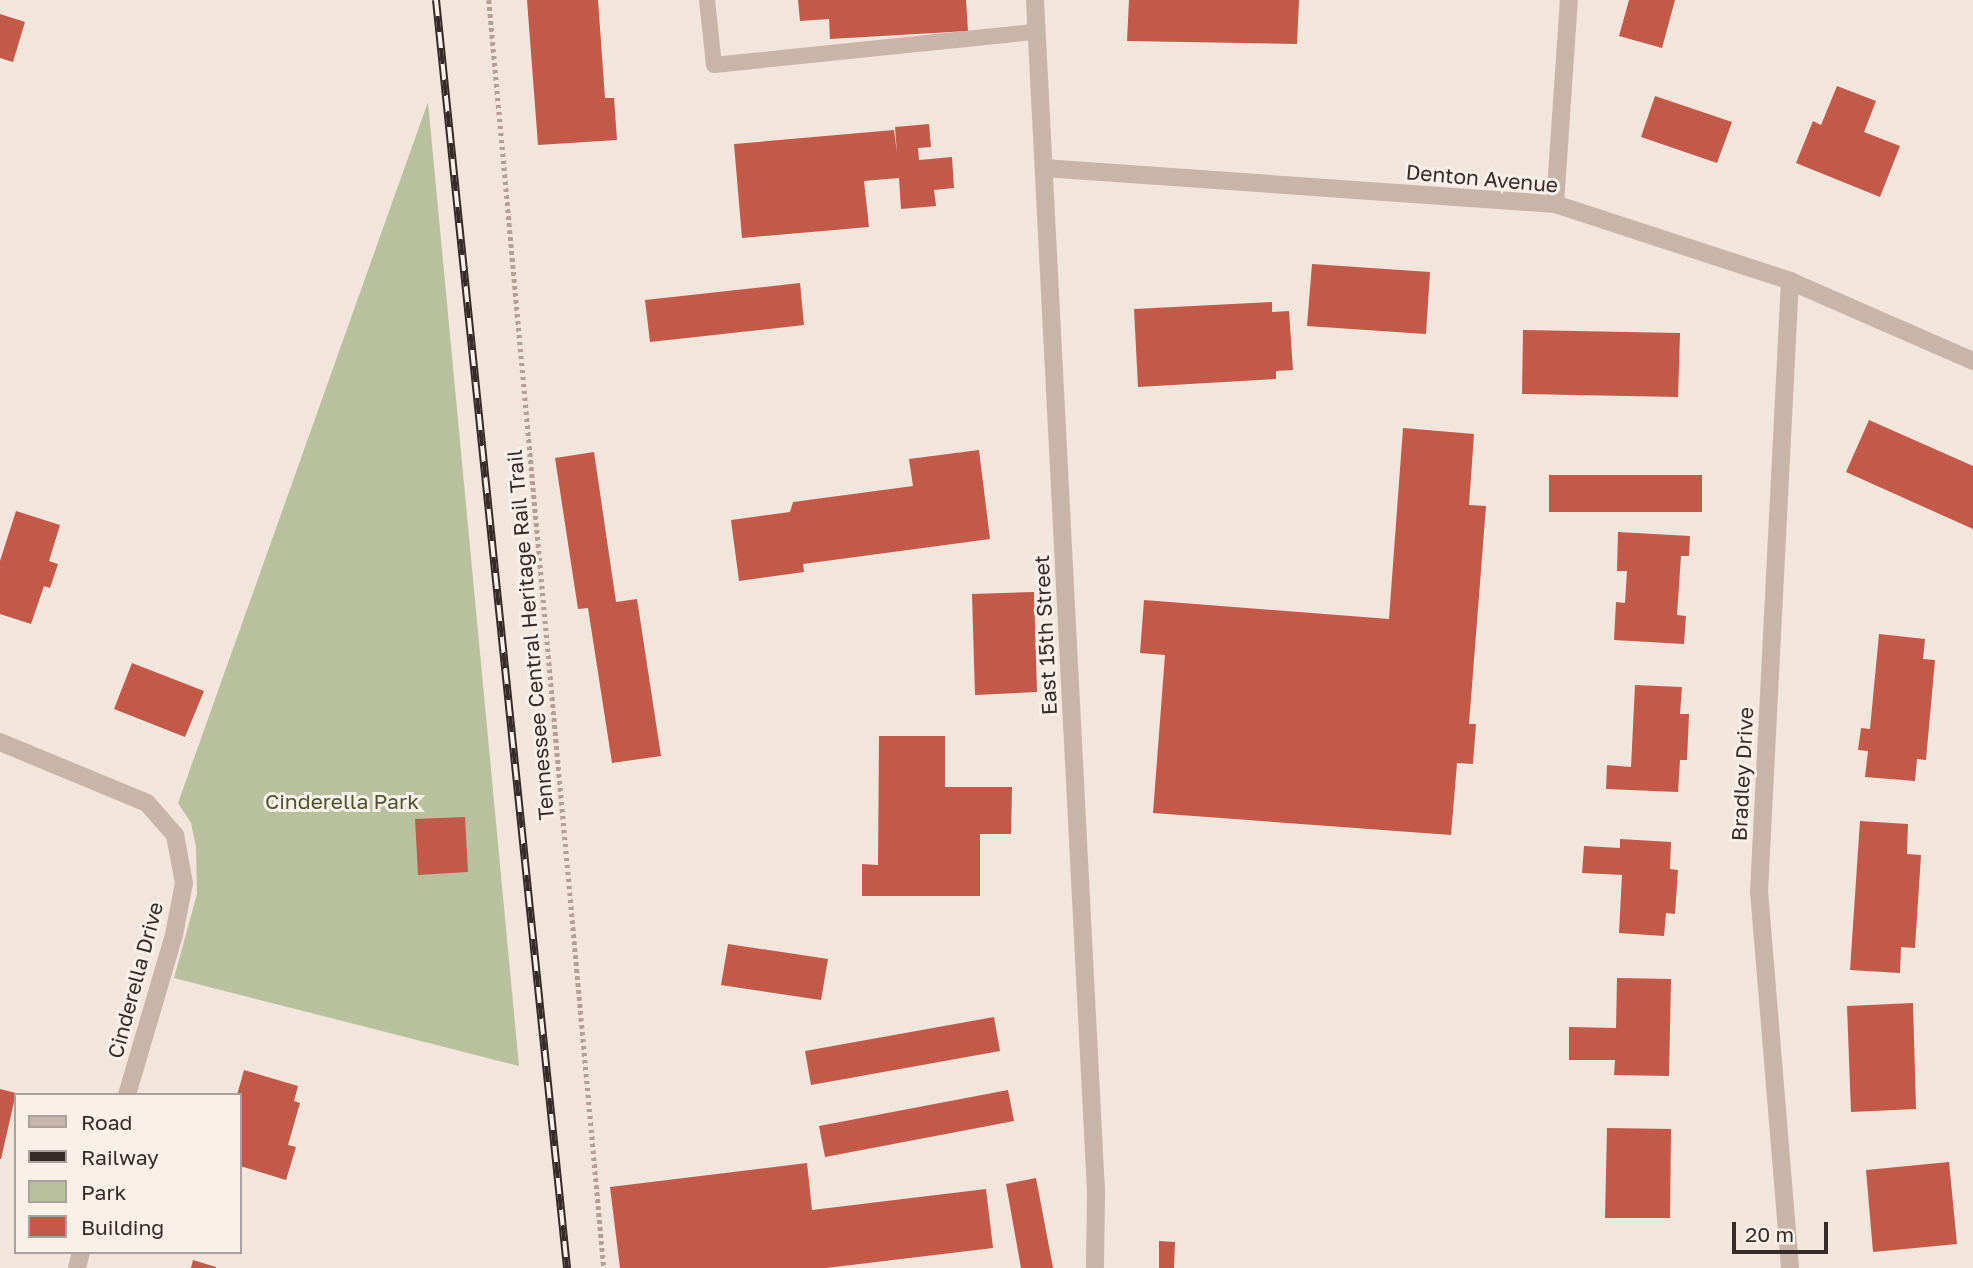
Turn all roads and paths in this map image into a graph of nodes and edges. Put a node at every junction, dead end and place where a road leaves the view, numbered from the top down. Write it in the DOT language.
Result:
graph roads {
  1 [pos="489,0"];
  2 [pos="707,0"];
  3 [pos="1035,0"];
  4 [pos="1569,0"];
  5 [pos="1036,32"];
  6 [pos="1044,168"];
  7 [pos="1555,204"];
  8 [pos="1790,281"];
  9 [pos="1973,361"];
  10 [pos="0,742"];
  11 [pos="128,1093"];
  12 [pos="604,1268"];
  13 [pos="1096,1268"];
  14 [pos="1790,1268"];
  1 -- 12 [label="path, Tennessee Central Heritage Rail Trail"];
  2 -- 5 [label="lane"];
  3 -- 5 [label="street, East 15th Street"];
  4 -- 7 [label="street"];
  5 -- 6 [label="street, East 15th Street"];
  6 -- 7 [label="street, Denton Avenue"];
  6 -- 13 [label="street, East 15th Street"];
  7 -- 8 [label="street, Denton Avenue"];
  8 -- 9 [label="street, Denton Avenue"];
  8 -- 14 [label="street, Bradley Drive"];
  10 -- 11 [label="street, Cinderella Drive"];
}
